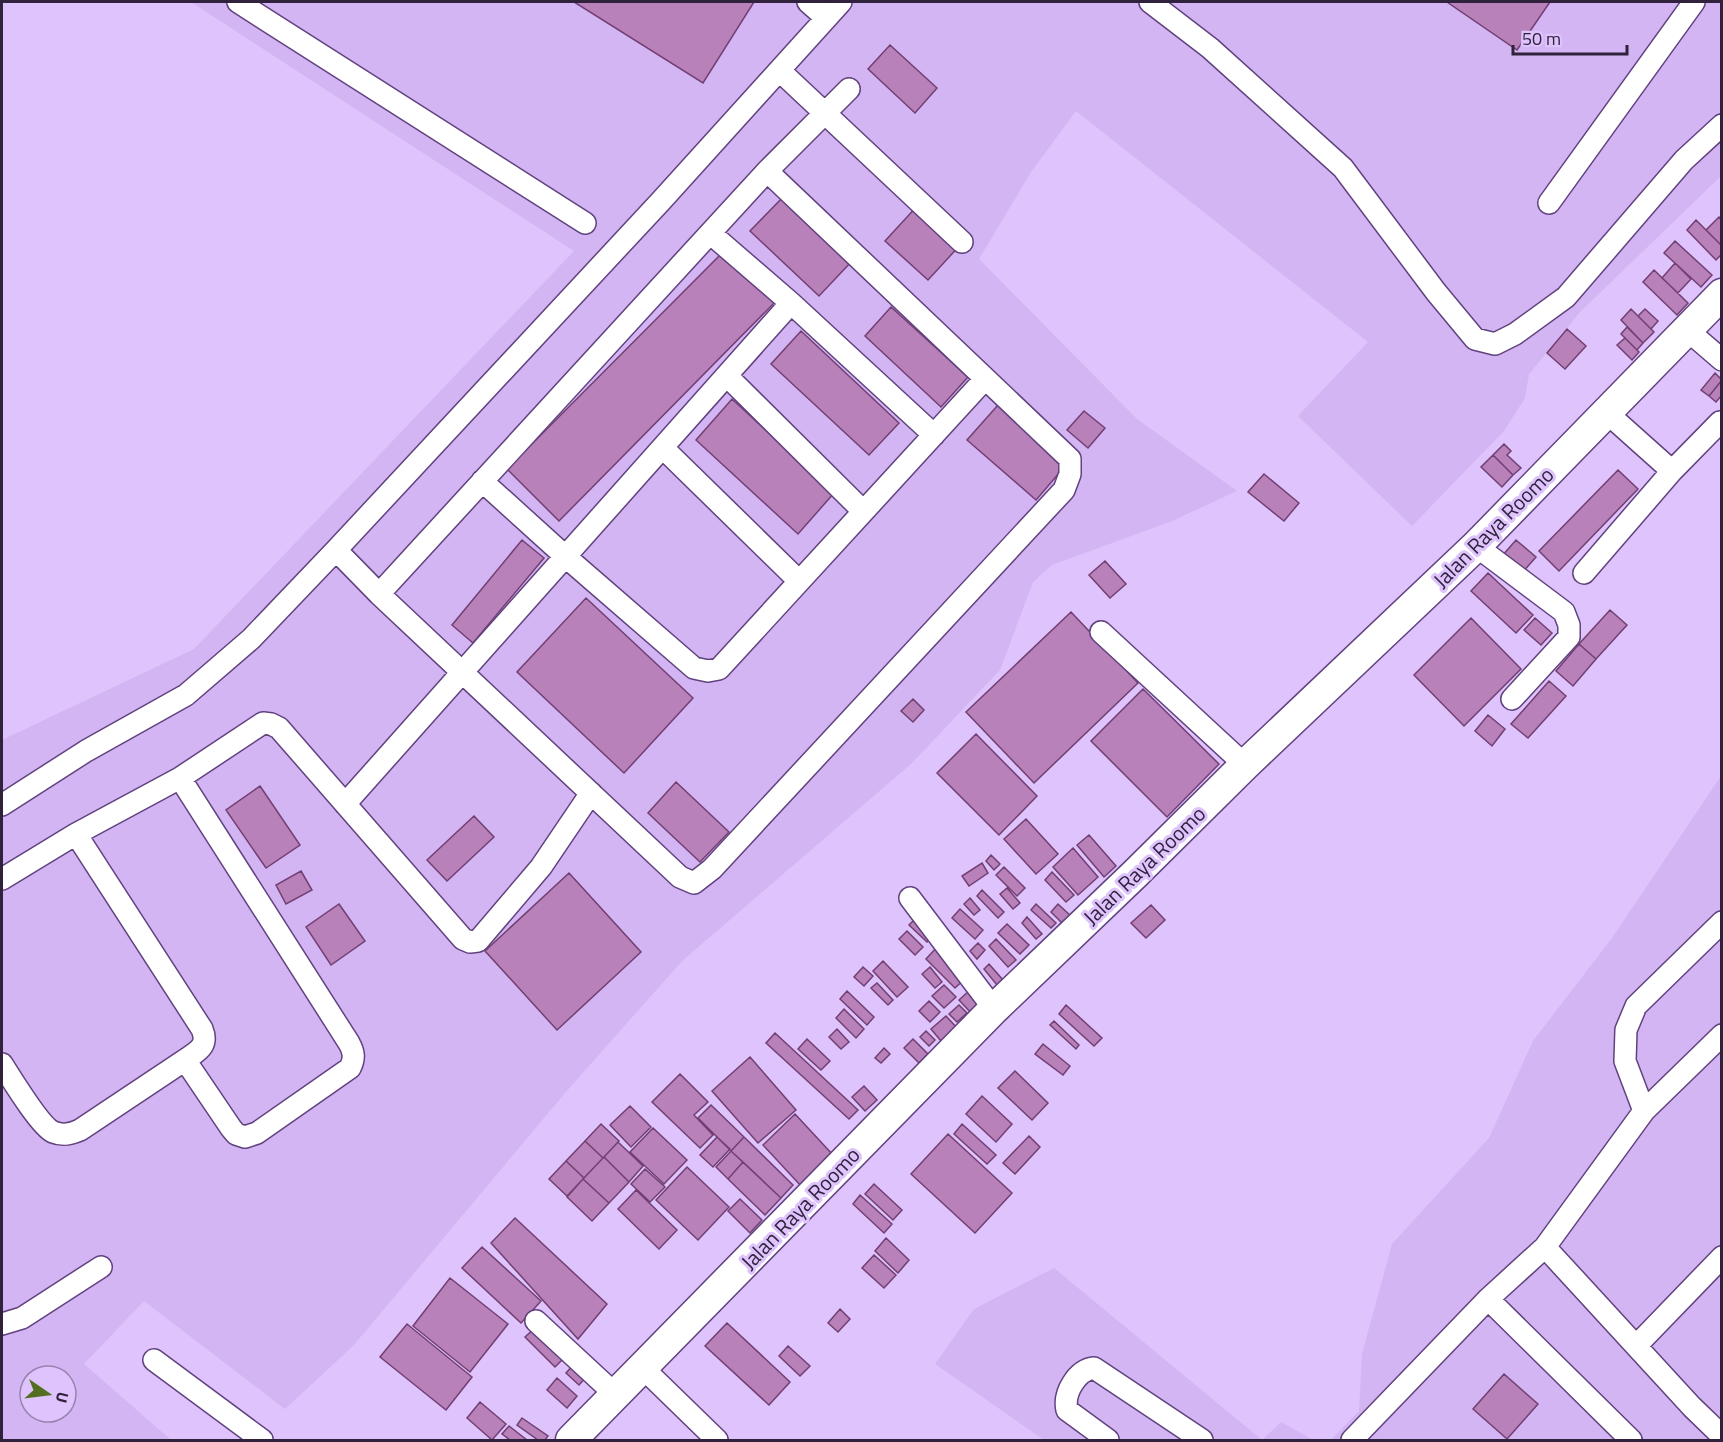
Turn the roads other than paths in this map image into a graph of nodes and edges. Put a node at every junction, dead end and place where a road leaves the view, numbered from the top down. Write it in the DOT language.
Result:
graph roads {
  1 [pos="238,2"];
  2 [pos="841,2"];
  3 [pos="1150,2"];
  4 [pos="1694,2"];
  5 [pos="816,10"];
  6 [pos="780,71"];
  7 [pos="849,89"];
  8 [pos="825,112"];
  9 [pos="1722,125"];
  10 [pos="767,171"];
  11 [pos="1549,203"];
  12 [pos="585,223"];
  13 [pos="710,232"];
  14 [pos="962,242"];
  15 [pos="1722,294"];
  16 [pos="791,303"];
  17 [pos="1686,329"];
  18 [pos="1722,360"];
  19 [pos="727,376"];
  20 [pos="985,379"];
  21 [pos="1606,412"];
  22 [pos="1720,422"];
  23 [pos="934,435"];
  24 [pos="663,448"];
  25 [pos="1672,471"];
  26 [pos="483,481"];
  27 [pos="864,511"];
  28 [pos="1476,546"];
  29 [pos="336,550"];
  30 [pos="566,557"];
  31 [pos="1584,573"];
  32 [pos="799,581"];
  33 [pos="379,594"];
  34 [pos="1101,632"];
  35 [pos="464,672"];
  36 [pos="1512,699"];
  37 [pos="1245,765"];
  38 [pos="180,778"];
  39 [pos="591,793"];
  40 [pos="345,804"];
  41 [pos="2,805"];
  42 [pos="76,834"];
  43 [pos="2,879"];
  44 [pos="910,898"];
  45 [pos="1722,922"];
  46 [pos="994,1009"];
  47 [pos="1722,1035"];
  48 [pos="185,1060"];
  49 [pos="2,1064"];
  50 [pos="1644,1111"];
  51 [pos="1545,1246"];
  52 [pos="1722,1257"];
  53 [pos="101,1267"];
  54 [pos="1488,1299"];
  55 [pos="536,1321"];
  56 [pos="2,1324"];
  57 [pos="1637,1345"];
  58 [pos="154,1360"];
  59 [pos="644,1369"];
  60 [pos="617,1396"];
  61 [pos="1722,1436"];
  62 [pos="262,1440"];
  63 [pos="571,1440"];
  64 [pos="717,1440"];
  65 [pos="1108,1440"];
  66 [pos="1202,1440"];
  67 [pos="1352,1440"];
  68 [pos="1631,1440"];
  1 -- 12 [label="street"];
  2 -- 5 [label="street"];
  3 -- 9 [label="street"];
  4 -- 11 [label="street"];
  5 -- 6 [label="street"];
  6 -- 8 [label="street"];
  6 -- 29 [label="street"];
  7 -- 8 [label="street"];
  8 -- 10 [label="street"];
  8 -- 14 [label="street"];
  10 -- 13 [label="street"];
  10 -- 20 [label="street"];
  13 -- 16 [label="street"];
  13 -- 26 [label="street"];
  15 -- 17 [label="highway, Jalan Raya Roomo"];
  16 -- 19 [label="street"];
  16 -- 23 [label="street"];
  17 -- 18 [label="street"];
  17 -- 21 [label="highway, Jalan Raya Roomo"];
  19 -- 24 [label="street"];
  19 -- 27 [label="street"];
  20 -- 23 [label="street"];
  20 -- 39 [label="street"];
  21 -- 25 [label="street"];
  21 -- 28 [label="highway, Jalan Raya Roomo"];
  22 -- 25 [label="street"];
  23 -- 27 [label="street"];
  24 -- 30 [label="street"];
  24 -- 32 [label="street"];
  25 -- 31 [label="street"];
  26 -- 30 [label="street"];
  26 -- 33 [label="street"];
  27 -- 32 [label="street"];
  28 -- 36 [label="street"];
  28 -- 37 [label="highway, Jalan Raya Roomo"];
  29 -- 33 [label="street"];
  29 -- 41 [label="street"];
  30 -- 32 [label="street"];
  30 -- 35 [label="street"];
  33 -- 35 [label="street"];
  34 -- 37 [label="street"];
  35 -- 39 [label="street"];
  35 -- 40 [label="street"];
  37 -- 46 [label="highway, Jalan Raya Roomo"];
  38 -- 40 [label="street"];
  38 -- 42 [label="street"];
  38 -- 48 [label="street"];
  39 -- 40 [label="street"];
  42 -- 43 [label="street"];
  42 -- 48 [label="street"];
  44 -- 46 [label="street"];
  45 -- 50 [label="street"];
  46 -- 59 [label="highway, Jalan Raya Roomo"];
  47 -- 50 [label="street"];
  48 -- 49 [label="street"];
  50 -- 51 [label="street"];
  51 -- 54 [label="street"];
  51 -- 57 [label="street"];
  52 -- 57 [label="street"];
  53 -- 56 [label="street"];
  54 -- 67 [label="street"];
  54 -- 68 [label="street"];
  55 -- 60 [label="street"];
  57 -- 61 [label="street"];
  58 -- 62 [label="street"];
  59 -- 60 [label="highway, Jalan Raya Roomo"];
  59 -- 64 [label="street"];
  60 -- 63 [label="highway, Jalan Raya Roomo"];
  65 -- 66 [label="street"];
}
